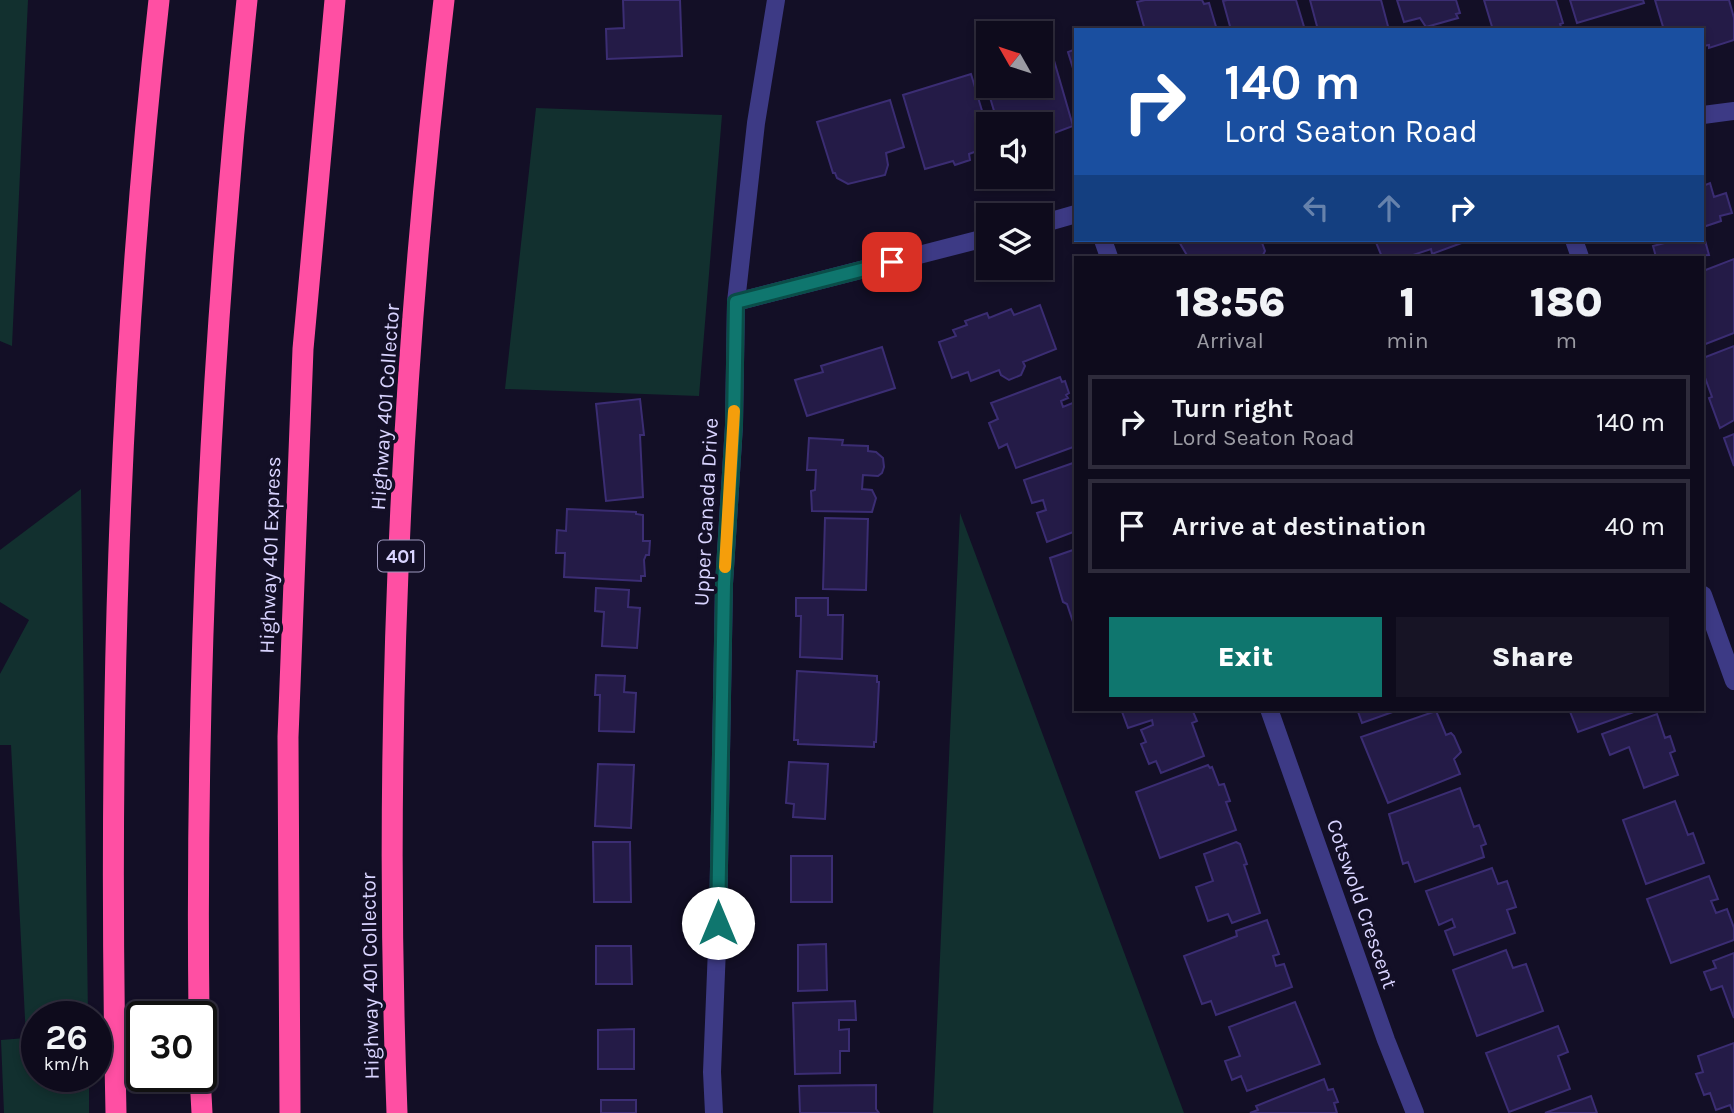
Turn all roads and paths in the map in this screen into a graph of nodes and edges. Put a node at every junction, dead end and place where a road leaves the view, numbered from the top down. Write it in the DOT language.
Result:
graph roads {
  1 [pos="159,0"];
  2 [pos="247,0"];
  3 [pos="335,0"];
  4 [pos="444,0"];
  5 [pos="776,0"];
  6 [pos="1734,110"];
  7 [pos="1704,115"];
  8 [pos="1074,215"];
  9 [pos="1053,220"];
  10 [pos="976,240"];
  11 [pos="736,302"];
  12 [pos="1704,598"];
  13 [pos="1734,681"];
  14 [pos="1270,711"];
  15 [pos="199,1001"];
  16 [pos="201,1092"];
  17 [pos="116,1113"];
  18 [pos="202,1113"];
  19 [pos="290,1113"];
  20 [pos="397,1113"];
  21 [pos="715,1113"];
  22 [pos="1415,1113"];
  1 -- 17 [label="highway"];
  2 -- 15 [label="highway"];
  3 -- 19 [label="highway, Highway 401 Express"];
  4 -- 20 [label="highway, Highway 401 Collector / 401"];
  5 -- 11 [label="street, Upper Canada Drive"];
  6 -- 7 [label="street"];
  8 -- 9 [label="street"];
  10 -- 11 [label="street"];
  11 -- 21 [label="street, Upper Canada Drive"];
  12 -- 13 [label="street"];
  14 -- 22 [label="street, Cotswold Crescent"];
  16 -- 18 [label="highway"];
}
